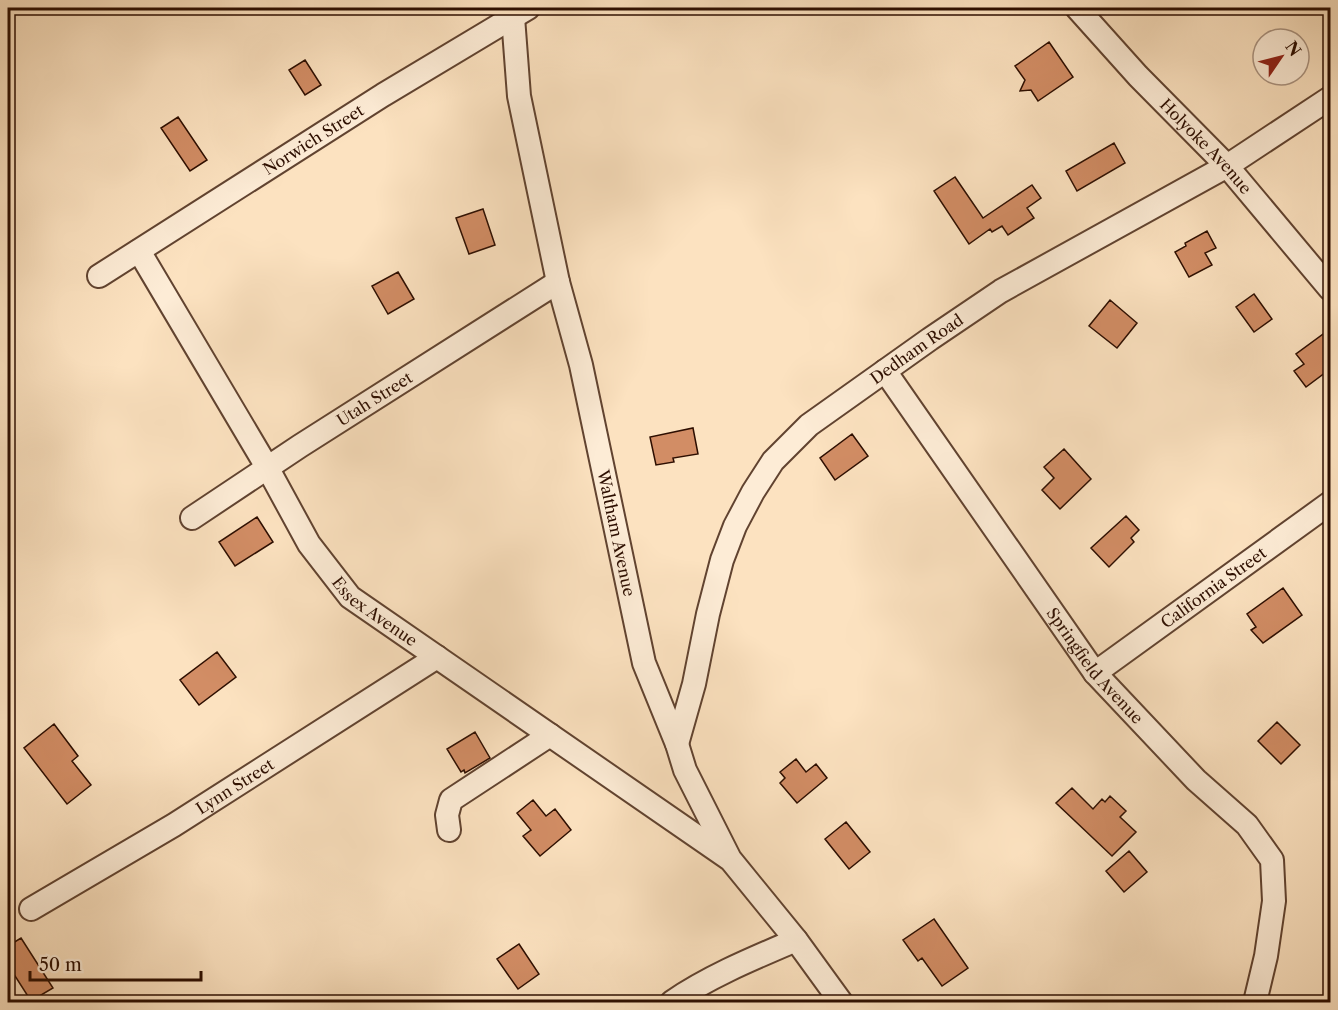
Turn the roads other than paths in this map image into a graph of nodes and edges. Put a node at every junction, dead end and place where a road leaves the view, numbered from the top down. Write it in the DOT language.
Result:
graph roads {
  1 [pos="1077,8"];
  2 [pos="516,11"];
  3 [pos="1330,98"];
  4 [pos="1227,166"];
  5 [pos="139,251"];
  6 [pos="99,276"];
  7 [pos="558,282"];
  8 [pos="1330,289"];
  9 [pos="885,370"];
  10 [pos="267,467"];
  11 [pos="1330,503"];
  12 [pos="192,518"];
  13 [pos="437,657"];
  14 [pos="1095,673"];
  15 [pos="694,684"];
  16 [pos="656,693"];
  17 [pos="550,735"];
  18 [pos="677,744"];
  19 [pos="449,830"];
  20 [pos="730,859"];
  21 [pos="31,909"];
  22 [pos="796,940"];
  23 [pos="672,1002"];
  24 [pos="841,1002"];
  25 [pos="1256,1002"];
  1 -- 4 [label="street, Holyoke Avenue"];
  2 -- 5 [label="street, Norwich Street"];
  2 -- 7 [label="street, Waltham Avenue"];
  3 -- 4 [label="street, Dedham Road"];
  4 -- 8 [label="street, Holyoke Avenue"];
  4 -- 9 [label="street, Dedham Road"];
  5 -- 6 [label="street, Norwich Street"];
  5 -- 10 [label="street, Essex Avenue"];
  7 -- 10 [label="street, Utah Street"];
  7 -- 16 [label="street, Waltham Avenue"];
  9 -- 14 [label="street, Springfield Avenue"];
  9 -- 15 [label="street, Dedham Road"];
  10 -- 12 [label="street, Utah Street"];
  10 -- 13 [label="street, Essex Avenue"];
  11 -- 14 [label="street, California Street"];
  13 -- 17 [label="street, Essex Avenue"];
  13 -- 21 [label="street, Lynn Street"];
  14 -- 25 [label="street, Springfield Avenue"];
  15 -- 16 [label="street"];
  15 -- 18 [label="street, Dedham Road"];
  16 -- 18 [label="street, Waltham Avenue"];
  17 -- 19 [label="street"];
  17 -- 20 [label="street, Essex Avenue"];
  18 -- 20 [label="street, Waltham Avenue"];
  20 -- 22 [label="street, Waltham Avenue"];
  22 -- 23 [label="street"];
  22 -- 24 [label="street, Waltham Avenue"];
}
